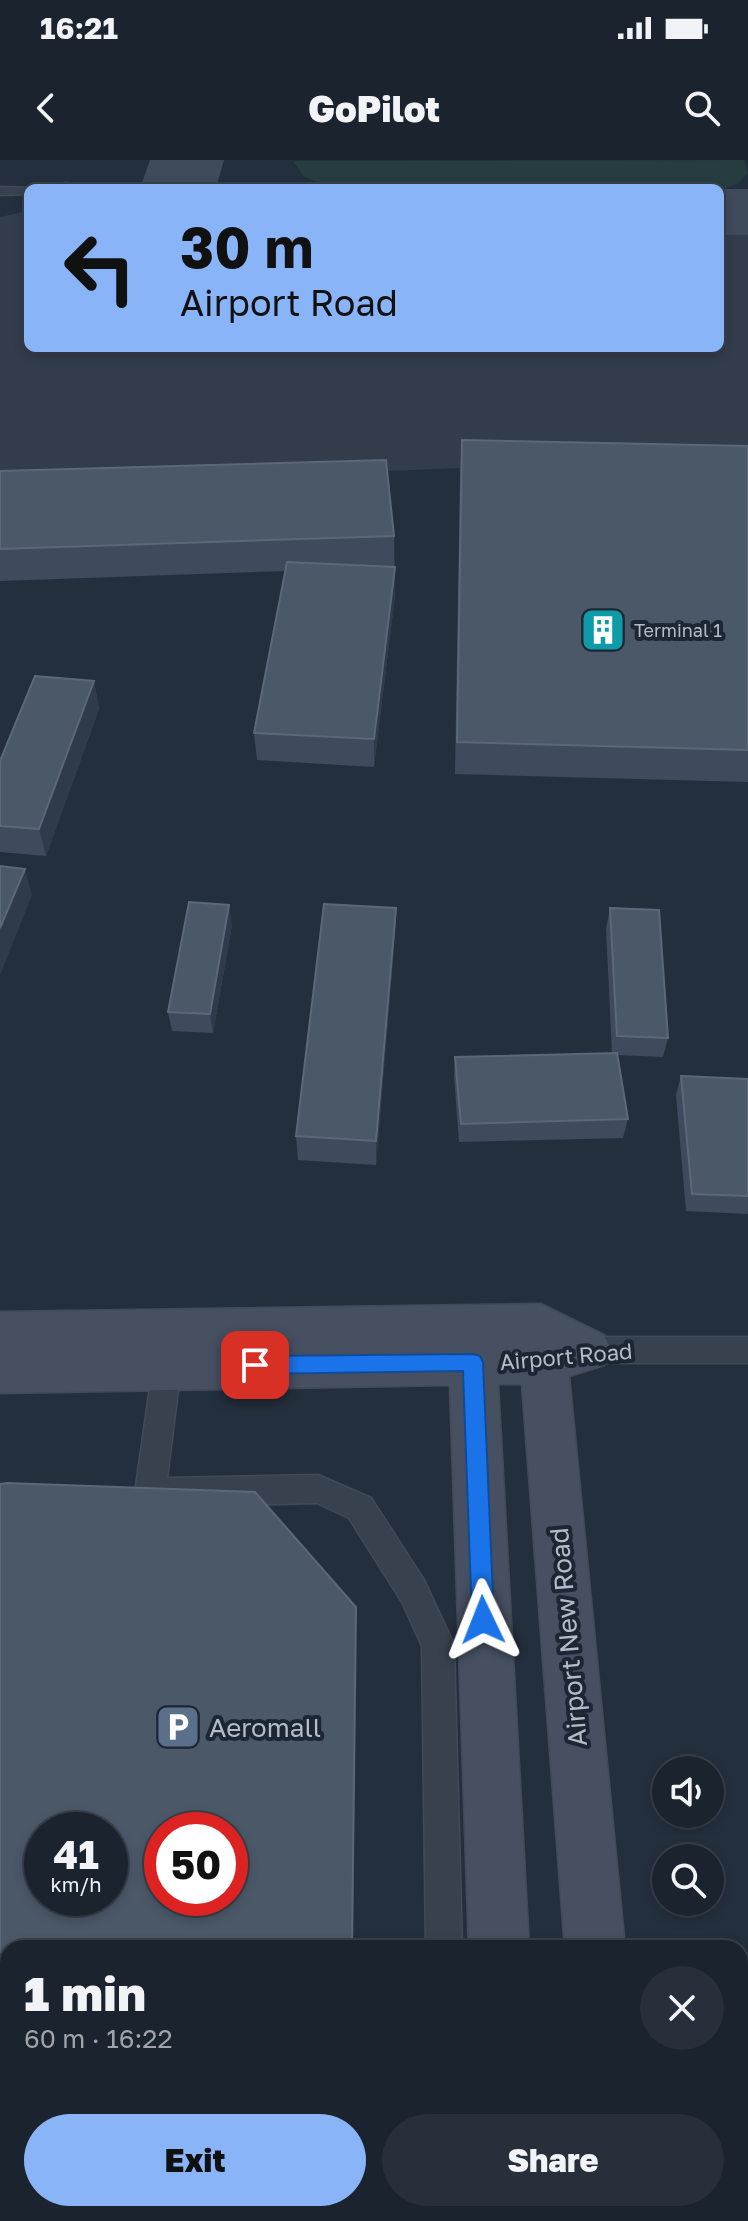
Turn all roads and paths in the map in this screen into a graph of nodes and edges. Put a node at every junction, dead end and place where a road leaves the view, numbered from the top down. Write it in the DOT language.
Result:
graph roads {
  1 [pos="24,190"];
  2 [pos="0,191"];
  3 [pos="0,1333"];
  4 [pos="472,1344"];
  5 [pos="557,1346"];
  6 [pos="256,1348"];
  7 [pos="748,1350"];
  8 [pos="167,1366"];
  9 [pos="0,1371"];
  10 [pos="444,1940"];
  11 [pos="499,1940"];
  12 [pos="594,1940"];
  1 -- 2 [label="lane"];
  3 -- 6 [label="main road"];
  4 -- 5 [label="main road, Airport Road"];
  4 -- 6 [label="main road, Airport Road"];
  4 -- 11 [label="main road"];
  5 -- 7 [label="lane, Airport Road"];
  5 -- 12 [label="main road, Airport New Road"];
  6 -- 8 [label="main road, Airport Road"];
  8 -- 9 [label="main road, Airport Road"];
  8 -- 10 [label="lane"];
}
